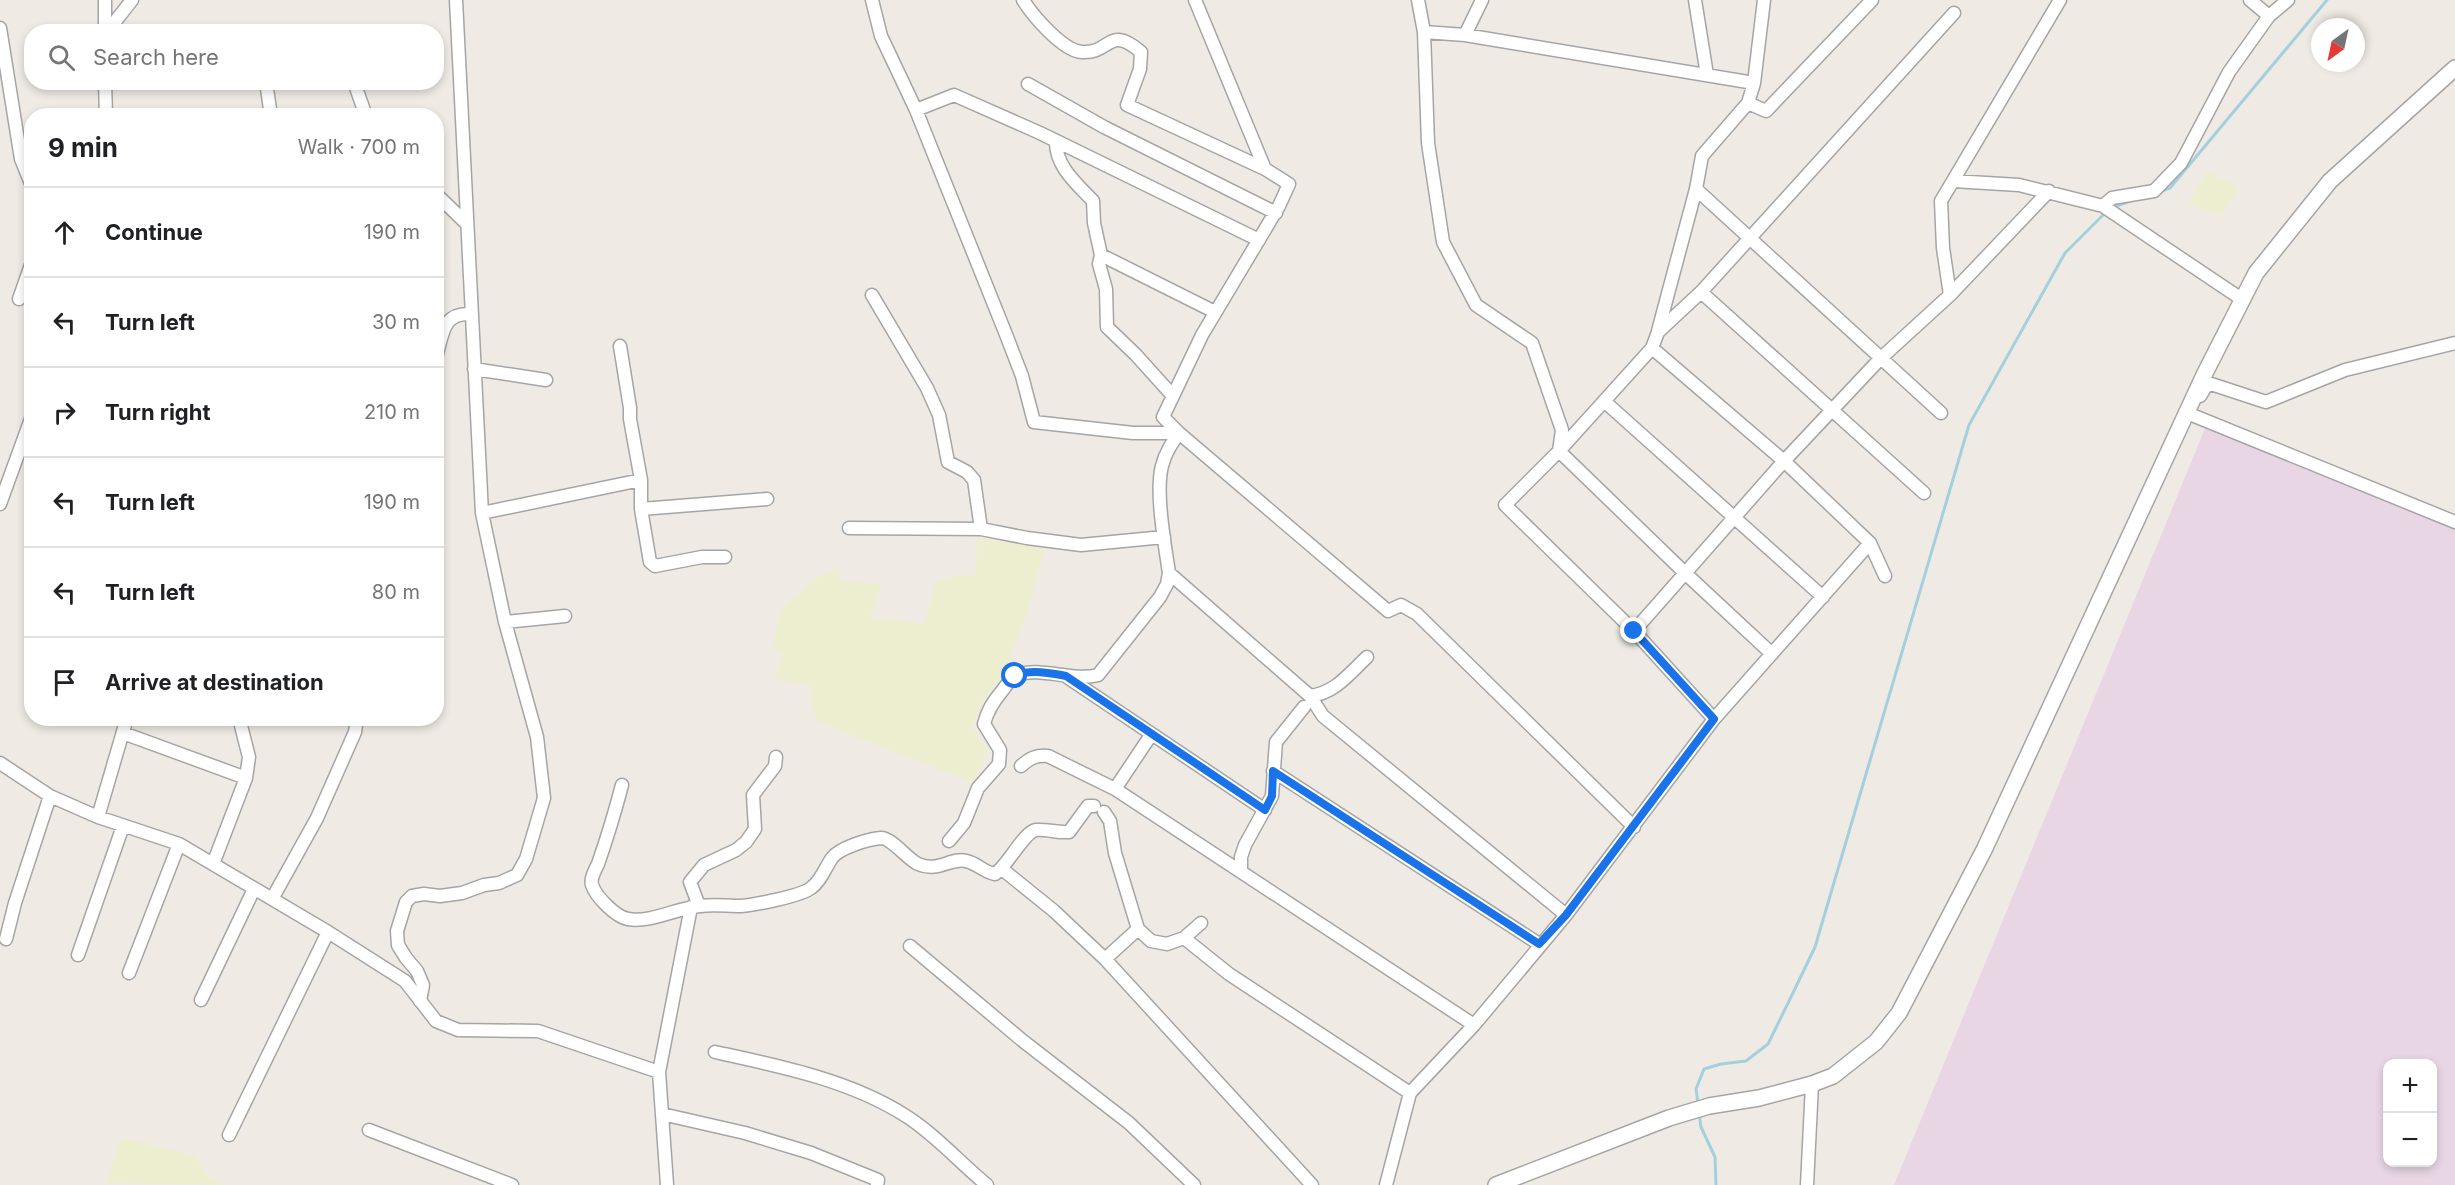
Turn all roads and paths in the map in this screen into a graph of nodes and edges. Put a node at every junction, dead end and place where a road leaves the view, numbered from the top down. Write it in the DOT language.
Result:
graph roads {
  1 [pos="105,0"];
  2 [pos="132,0"];
  3 [pos="456,0"];
  4 [pos="872,0"];
  5 [pos="1023,0"];
  6 [pos="1195,0"];
  7 [pos="1418,0"];
  8 [pos="1482,0"];
  9 [pos="1695,0"];
  10 [pos="1764,0"];
  11 [pos="1872,0"];
  12 [pos="2060,0"];
  13 [pos="2250,0"];
  14 [pos="2288,0"];
  15 [pos="1954,13"];
  16 [pos="2269,16"];
  17 [pos="106,24"];
  18 [pos="112,24"];
  19 [pos="0,28"];
  20 [pos="1424,32"];
  21 [pos="1465,35"];
  22 [pos="2455,68"];
  23 [pos="1707,75"];
  24 [pos="1754,83"];
  25 [pos="1028,84"];
  26 [pos="105,90"];
  27 [pos="267,90"];
  28 [pos="357,90"];
  29 [pos="1748,103"];
  30 [pos="106,108"];
  31 [pos="270,108"];
  32 [pos="363,108"];
  33 [pos="916,110"];
  34 [pos="1056,141"];
  35 [pos="24,166"];
  36 [pos="1264,169"];
  37 [pos="1953,181"];
  38 [pos="1696,189"];
  39 [pos="2049,191"];
  40 [pos="444,202"];
  41 [pos="2103,206"];
  42 [pos="1276,213"];
  43 [pos="467,225"];
  44 [pos="1752,238"];
  45 [pos="1259,240"];
  46 [pos="1101,255"];
  47 [pos="24,285"];
  48 [pos="1701,292"];
  49 [pos="872,295"];
  50 [pos="1950,295"];
  51 [pos="19,299"];
  52 [pos="2242,300"];
  53 [pos="1215,312"];
  54 [pos="471,314"];
  55 [pos="1658,332"];
  56 [pos="444,333"];
  57 [pos="2455,343"];
  58 [pos="620,346"];
  59 [pos="1652,348"];
  60 [pos="1880,359"];
  61 [pos="474,369"];
  62 [pos="546,381"];
  63 [pos="1173,396"];
  64 [pos="1604,401"];
  65 [pos="1833,410"];
  66 [pos="1941,412"];
  67 [pos="2189,413"];
  68 [pos="1179,433"];
  69 [pos="24,438"];
  70 [pos="1559,451"];
  71 [pos="1784,461"];
  72 [pos="641,480"];
  73 [pos="1924,494"];
  74 [pos="767,499"];
  75 [pos="0,504"];
  76 [pos="641,510"];
  77 [pos="482,513"];
  78 [pos="1734,517"];
  79 [pos="2455,522"];
  80 [pos="849,528"];
  81 [pos="981,529"];
  82 [pos="1164,537"];
  83 [pos="1870,543"];
  84 [pos="725,557"];
  85 [pos="1168,573"];
  86 [pos="1685,573"];
  87 [pos="1885,576"];
  88 [pos="1823,597"];
  89 [pos="565,616"];
  90 [pos="505,622"];
  91 [pos="1634,631"];
  92 [pos="1772,654"];
  93 [pos="1367,657"];
  94 [pos="1066,676"];
  95 [pos="1307,701"];
  96 [pos="1714,719"];
  97 [pos="125,726"];
  98 [pos="241,726"];
  99 [pos="356,726"];
  100 [pos="123,733"];
  101 [pos="1150,735"];
  102 [pos="776,757"];
  103 [pos="1021,766"];
  104 [pos="1,769"];
  105 [pos="1273,771"];
  106 [pos="246,778"];
  107 [pos="622,785"];
  108 [pos="1115,789"];
  109 [pos="50,796"];
  110 [pos="1265,810"];
  111 [pos="98,817"];
  112 [pos="123,826"];
  113 [pos="1634,827"];
  114 [pos="949,841"];
  115 [pos="179,844"];
  116 [pos="213,864"];
  117 [pos="1002,869"];
  118 [pos="1241,871"];
  119 [pos="254,889"];
  120 [pos="272,899"];
  121 [pos="695,906"];
  122 [pos="1566,915"];
  123 [pos="1201,923"];
  124 [pos="1138,929"];
  125 [pos="328,932"];
  126 [pos="1184,938"];
  127 [pos="6,939"];
  128 [pos="1539,944"];
  129 [pos="910,946"];
  130 [pos="78,955"];
  131 [pos="1105,959"];
  132 [pos="129,973"];
  133 [pos="201,1000"];
  134 [pos="420,1001"];
  135 [pos="1474,1025"];
  136 [pos="715,1052"];
  137 [pos="659,1072"];
  138 [pos="1812,1084"];
  139 [pos="1410,1093"];
  140 [pos="662,1114"];
  141 [pos="369,1130"];
  142 [pos="229,1135"];
  143 [pos="512,1185"];
  144 [pos="667,1185"];
  145 [pos="877,1185"];
  146 [pos="987,1185"];
  147 [pos="1194,1185"];
  148 [pos="1312,1185"];
  149 [pos="1386,1185"];
  150 [pos="1496,1185"];
  151 [pos="1807,1185"];
  1 -- 17 [label="street"];
  2 -- 18 [label="street"];
  3 -- 43 [label="street"];
  4 -- 33 [label="street"];
  5 -- 36 [label="street"];
  6 -- 36 [label="street"];
  7 -- 20 [label="street"];
  8 -- 21 [label="street"];
  9 -- 23 [label="street"];
  10 -- 24 [label="street"];
  11 -- 29 [label="street"];
  12 -- 37 [label="street"];
  13 -- 16 [label="street"];
  14 -- 16 [label="street"];
  15 -- 44 [label="street"];
  16 -- 41 [label="street"];
  19 -- 35 [label="street"];
  20 -- 21 [label="street"];
  20 -- 70 [label="street"];
  21 -- 23 [label="street"];
  22 -- 52 [label="street"];
  23 -- 24 [label="street"];
  24 -- 29 [label="street"];
  25 -- 42 [label="street"];
  26 -- 30 [label="street"];
  27 -- 31 [label="street"];
  28 -- 32 [label="street"];
  29 -- 38 [label="street"];
  33 -- 34 [label="street"];
  33 -- 68 [label="street"];
  34 -- 45 [label="street"];
  34 -- 46 [label="street"];
  36 -- 42 [label="street"];
  37 -- 39 [label="street"];
  37 -- 50 [label="street"];
  38 -- 44 [label="street"];
  38 -- 55 [label="street"];
  39 -- 41 [label="street"];
  39 -- 50 [label="street"];
  40 -- 43 [label="street"];
  41 -- 52 [label="street"];
  42 -- 45 [label="street"];
  43 -- 54 [label="street"];
  44 -- 48 [label="street"];
  44 -- 60 [label="street"];
  45 -- 53 [label="street"];
  46 -- 53 [label="street"];
  46 -- 63 [label="street"];
  47 -- 51 [label="street"];
  48 -- 55 [label="street"];
  48 -- 65 [label="street"];
  49 -- 81 [label="street"];
  50 -- 60 [label="street"];
  52 -- 67 [label="street"];
  53 -- 63 [label="street"];
  54 -- 56 [label="street"];
  54 -- 61 [label="street"];
  55 -- 59 [label="street"];
  57 -- 67 [label="street"];
  58 -- 72 [label="street"];
  59 -- 64 [label="street"];
  59 -- 71 [label="street"];
  60 -- 65 [label="street"];
  60 -- 66 [label="street"];
  61 -- 62 [label="street"];
  61 -- 77 [label="street"];
  63 -- 68 [label="street"];
  64 -- 70 [label="street"];
  64 -- 78 [label="street"];
  65 -- 71 [label="street"];
  65 -- 73 [label="street"];
  67 -- 79 [label="street"];
  67 -- 138 [label="street"];
  68 -- 82 [label="street"];
  68 -- 113 [label="street"];
  69 -- 75 [label="street"];
  70 -- 86 [label="street"];
  70 -- 91 [label="street"];
  71 -- 78 [label="street"];
  71 -- 83 [label="street"];
  72 -- 76 [label="street"];
  72 -- 77 [label="street"];
  74 -- 76 [label="street"];
  76 -- 84 [label="street"];
  77 -- 90 [label="street"];
  78 -- 86 [label="street"];
  78 -- 88 [label="street"];
  80 -- 81 [label="street"];
  81 -- 82 [label="street"];
  82 -- 85 [label="street"];
  83 -- 87 [label="street"];
  83 -- 88 [label="street"];
  85 -- 94 [label="street"];
  85 -- 95 [label="street"];
  86 -- 91 [label="street"];
  86 -- 92 [label="street"];
  88 -- 92 [label="street"];
  89 -- 90 [label="street"];
  90 -- 134 [label="street"];
  91 -- 96 [label="street"];
  92 -- 96 [label="street"];
  93 -- 95 [label="street"];
  94 -- 101 [label="street"];
  94 -- 114 [label="street"];
  95 -- 105 [label="street"];
  95 -- 122 [label="street"];
  96 -- 113 [label="street"];
  97 -- 100 [label="street"];
  98 -- 106 [label="street"];
  99 -- 120 [label="street"];
  100 -- 106 [label="street"];
  100 -- 111 [label="street"];
  101 -- 108 [label="street"];
  101 -- 110 [label="street"];
  102 -- 121 [label="street"];
  103 -- 108 [label="street"];
  104 -- 109 [label="street"];
  105 -- 110 [label="street"];
  105 -- 128 [label="street"];
  106 -- 116 [label="street"];
  107 -- 121 [label="street"];
  108 -- 118 [label="street"];
  109 -- 111 [label="street"];
  109 -- 127 [label="street"];
  110 -- 118 [label="street"];
  111 -- 112 [label="street"];
  112 -- 115 [label="street"];
  112 -- 130 [label="street"];
  113 -- 122 [label="street"];
  115 -- 116 [label="street"];
  115 -- 132 [label="street"];
  116 -- 119 [label="street"];
  117 -- 121 [label="street"];
  117 -- 124 [label="street"];
  117 -- 131 [label="street"];
  118 -- 135 [label="street"];
  119 -- 120 [label="street"];
  119 -- 133 [label="street"];
  120 -- 125 [label="street"];
  121 -- 137 [label="street"];
  122 -- 128 [label="street"];
  123 -- 126 [label="street"];
  124 -- 126 [label="street"];
  124 -- 131 [label="street"];
  125 -- 134 [label="street"];
  125 -- 142 [label="street"];
  126 -- 139 [label="street"];
  128 -- 135 [label="street"];
  129 -- 147 [label="street"];
  131 -- 148 [label="street"];
  134 -- 137 [label="street"];
  135 -- 139 [label="street"];
  136 -- 146 [label="street"];
  137 -- 140 [label="street"];
  138 -- 150 [label="street"];
  138 -- 151 [label="street"];
  139 -- 149 [label="street"];
  140 -- 144 [label="street"];
  140 -- 145 [label="street"];
  141 -- 143 [label="street"];
}
